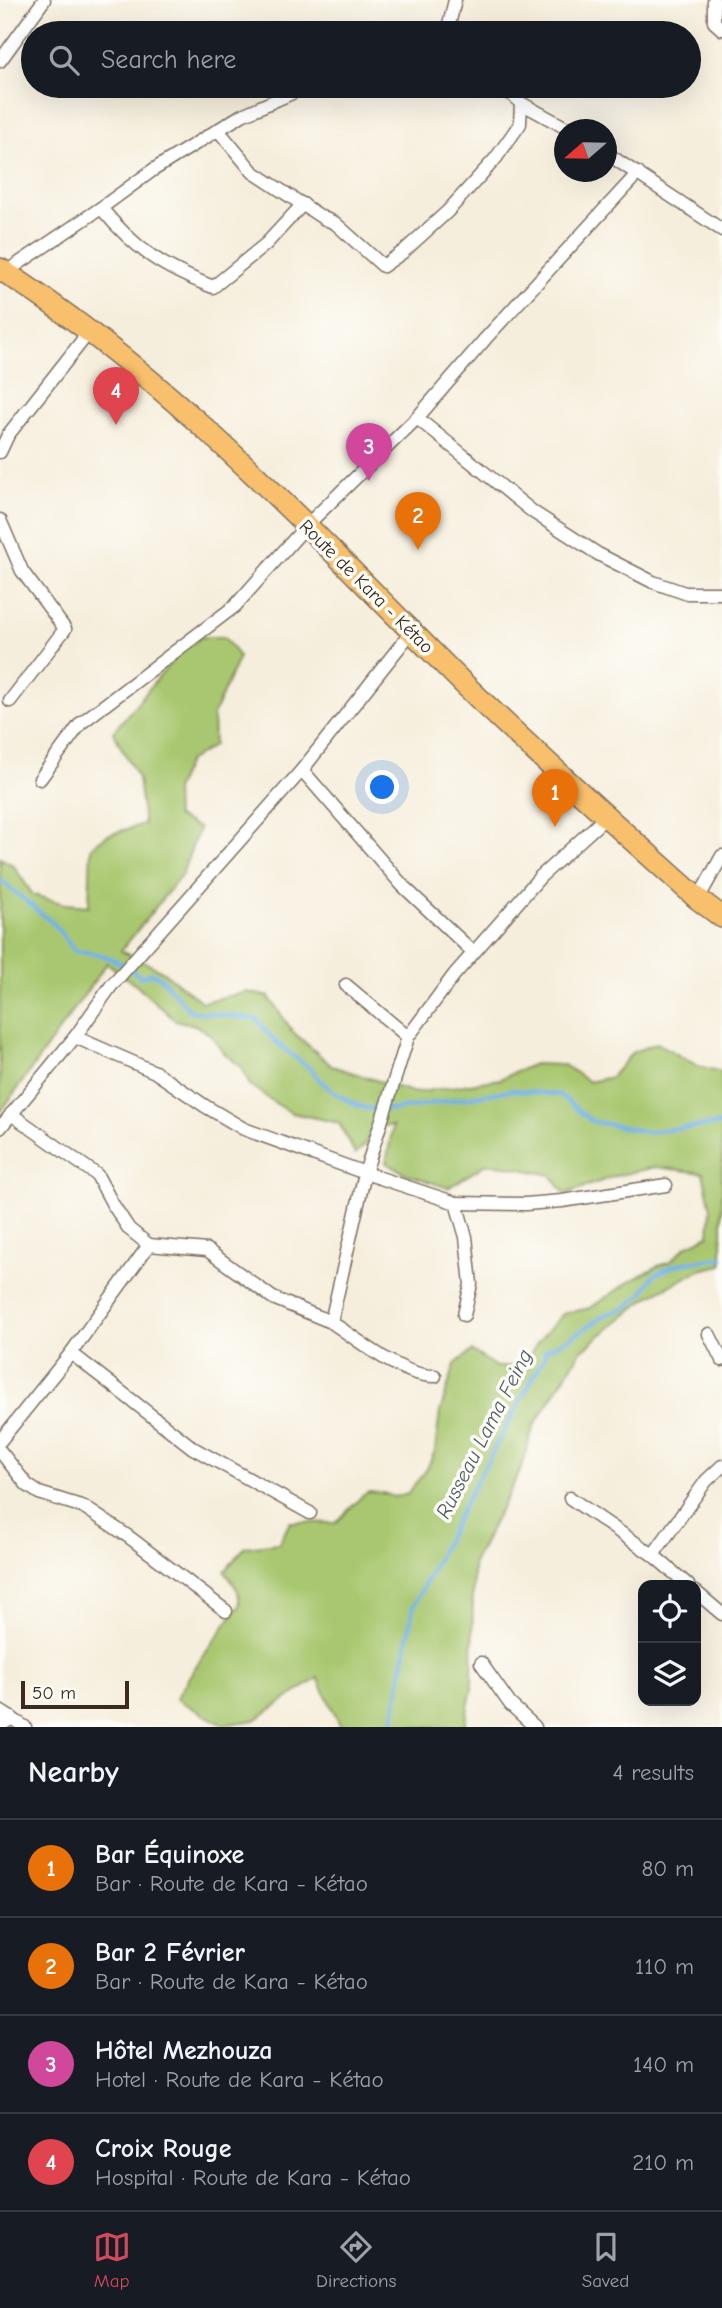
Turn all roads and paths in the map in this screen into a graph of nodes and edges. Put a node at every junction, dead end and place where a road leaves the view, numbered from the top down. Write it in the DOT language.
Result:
graph roads {
  1 [pos="44,0"];
  2 [pos="455,0"];
  3 [pos="714,0"];
  4 [pos="29,21"];
  5 [pos="450,21"];
  6 [pos="722,29"];
  7 [pos="21,32"];
  8 [pos="0,61"];
  9 [pos="281,98"];
  10 [pos="515,98"];
  11 [pos="521,103"];
  12 [pos="554,121"];
  13 [pos="218,130"];
  14 [pos="617,159"];
  15 [pos="638,173"];
  16 [pos="303,204"];
  17 [pos="101,208"];
  18 [pos="722,230"];
  19 [pos="3,270"];
  20 [pos="89,332"];
  21 [pos="417,418"];
  22 [pos="0,452"];
  23 [pos="0,520"];
  24 [pos="307,525"];
  25 [pos="722,593"];
  26 [pos="412,631"];
  27 [pos="10,701"];
  28 [pos="302,770"];
  29 [pos="40,779"];
  30 [pos="606,817"];
  31 [pos="722,856"];
  32 [pos="698,899"];
  33 [pos="722,917"];
  34 [pos="473,952"];
  35 [pos="346,985"];
  36 [pos="75,1037"];
  37 [pos="408,1037"];
  38 [pos="11,1114"];
  39 [pos="0,1128"];
  40 [pos="366,1173"];
  41 [pos="666,1185"];
  42 [pos="456,1203"];
  43 [pos="149,1245"];
  44 [pos="464,1315"];
  45 [pos="331,1322"];
  46 [pos="709,1334"];
  47 [pos="71,1353"];
  48 [pos="722,1360"];
  49 [pos="435,1376"];
  50 [pos="0,1441"];
  51 [pos="0,1451"];
  52 [pos="722,1466"];
  53 [pos="570,1497"];
  54 [pos="310,1513"];
  55 [pos="653,1555"];
  56 [pos="682,1580"];
  57 [pos="701,1596"];
  58 [pos="226,1611"];
  59 [pos="722,1614"];
  60 [pos="481,1663"];
  61 [pos="6,1715"];
  62 [pos="0,1726"];
  63 [pos="25,1727"];
  64 [pos="535,1727"];
  1 -- 4 [label="street"];
  2 -- 5 [label="street"];
  3 -- 6 [label="street"];
  7 -- 8 [label="street"];
  9 -- 13 [label="street"];
  10 -- 11 [label="street"];
  11 -- 12 [label="street"];
  11 -- 16 [label="street"];
  13 -- 16 [label="street"];
  13 -- 17 [label="street"];
  14 -- 15 [label="street"];
  15 -- 18 [label="street"];
  15 -- 21 [label="street"];
  16 -- 17 [label="street"];
  17 -- 19 [label="street"];
  19 -- 20 [label="main road, Route de Kara - Kétao"];
  20 -- 22 [label="street"];
  20 -- 24 [label="main road, Route de Kara - Kétao"];
  21 -- 24 [label="street"];
  21 -- 25 [label="street"];
  23 -- 27 [label="street"];
  24 -- 26 [label="main road, Route de Kara - Kétao"];
  24 -- 29 [label="street"];
  26 -- 28 [label="street"];
  26 -- 30 [label="main road, Route de Kara - Kétao"];
  28 -- 34 [label="street"];
  28 -- 36 [label="street"];
  30 -- 32 [label="main road, Route de Kara - Kétao"];
  30 -- 34 [label="street"];
  31 -- 32 [label="street"];
  32 -- 33 [label="main road, Route de Kara - Kétao"];
  34 -- 37 [label="street"];
  35 -- 37 [label="street"];
  36 -- 38 [label="street"];
  36 -- 40 [label="street"];
  37 -- 40 [label="street"];
  38 -- 39 [label="street"];
  38 -- 43 [label="street"];
  40 -- 42 [label="street"];
  40 -- 45 [label="street"];
  41 -- 42 [label="street"];
  42 -- 44 [label="street"];
  43 -- 45 [label="street"];
  43 -- 47 [label="street"];
  45 -- 49 [label="street"];
  46 -- 48 [label="street"];
  47 -- 50 [label="street"];
  47 -- 54 [label="street"];
  51 -- 58 [label="street"];
  52 -- 55 [label="street"];
  53 -- 55 [label="street"];
  55 -- 56 [label="street"];
  57 -- 59 [label="street"];
  60 -- 64 [label="street"];
  61 -- 62 [label="street"];
  61 -- 63 [label="street"];
}
